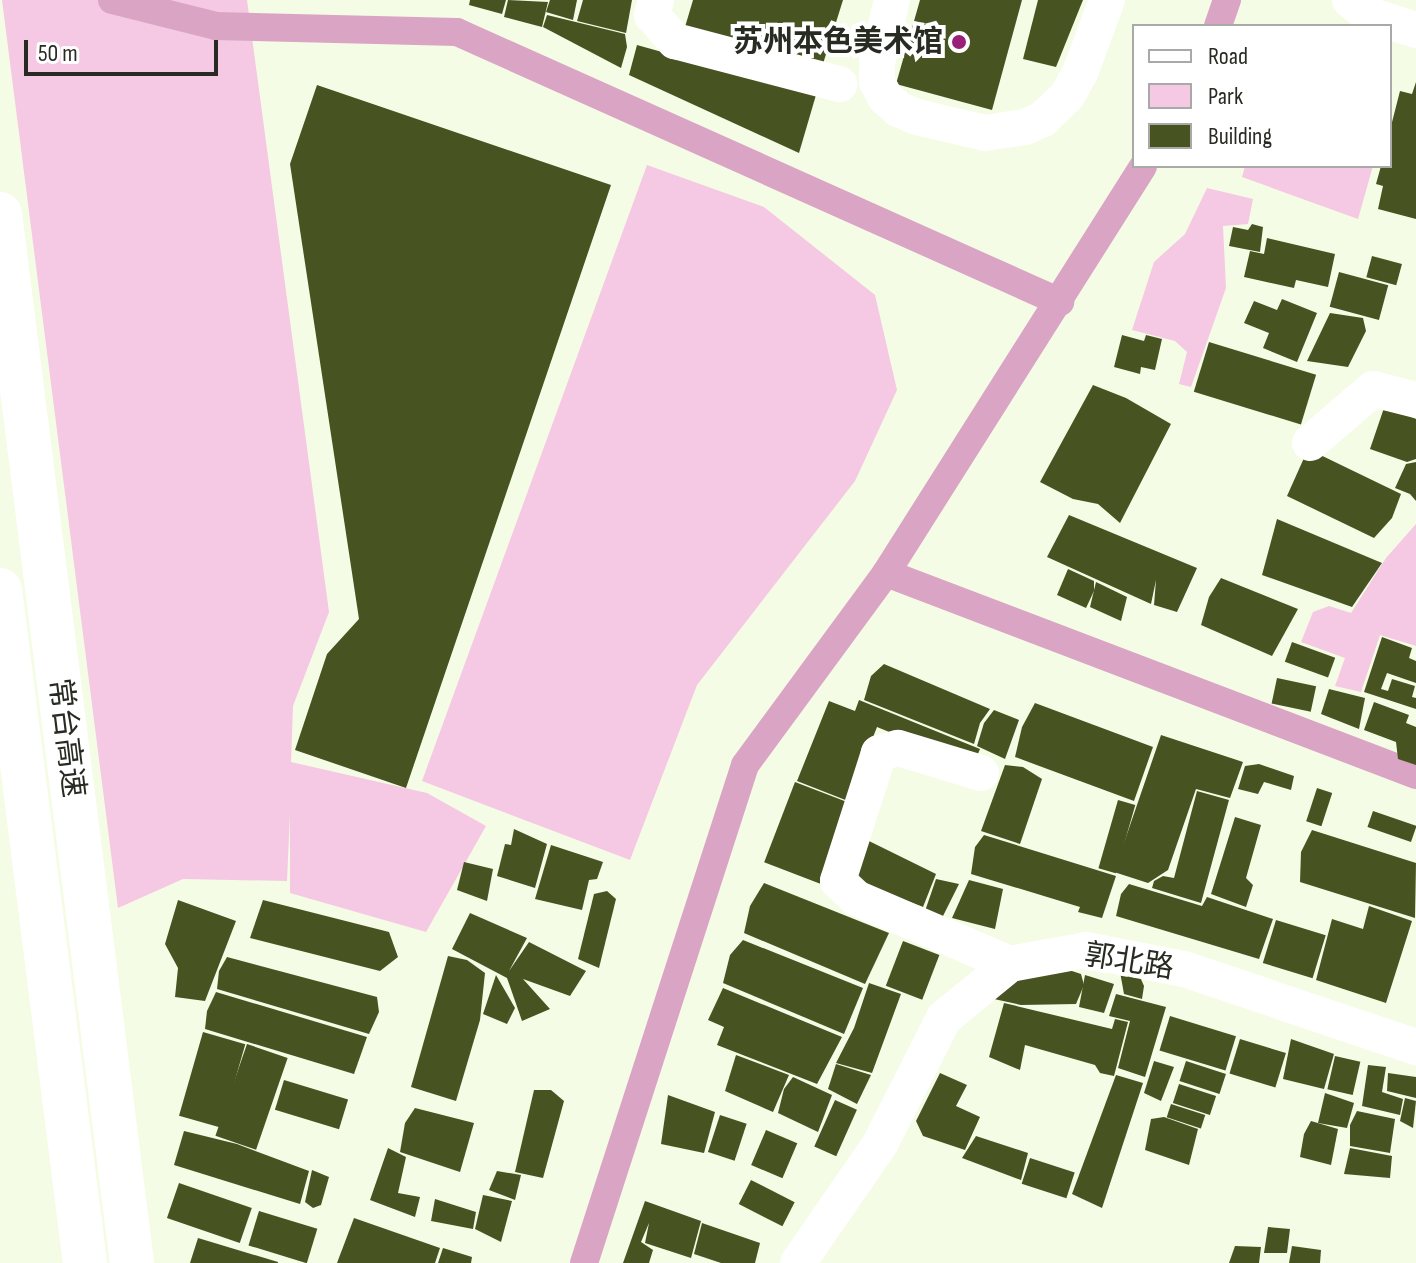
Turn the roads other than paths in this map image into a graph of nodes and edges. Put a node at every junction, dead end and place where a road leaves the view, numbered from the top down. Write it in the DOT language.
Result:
graph roads {
  1 [pos="656,0"];
  2 [pos="892,0"];
  3 [pos="1107,0"];
  4 [pos="1350,0"];
  5 [pos="1416,30"];
  6 [pos="839,84"];
  7 [pos="0,214"];
  8 [pos="1416,400"];
  9 [pos="1310,443"];
  10 [pos="1,601"];
  11 [pos="981,773"];
  12 [pos="1010,964"];
  13 [pos="1416,1047"];
  14 [pos="85,1263"];
  15 [pos="132,1263"];
  16 [pos="798,1263"];
  1 -- 6 [label="street"];
  2 -- 3 [label="street"];
  4 -- 5 [label="street"];
  7 -- 15 [label="highway, 常台高速"];
  8 -- 9 [label="street"];
  10 -- 14 [label="highway, 常台高速"];
  11 -- 12 [label="street"];
  12 -- 13 [label="street, 郭北路"];
  12 -- 16 [label="street, 郭北路"];
}
